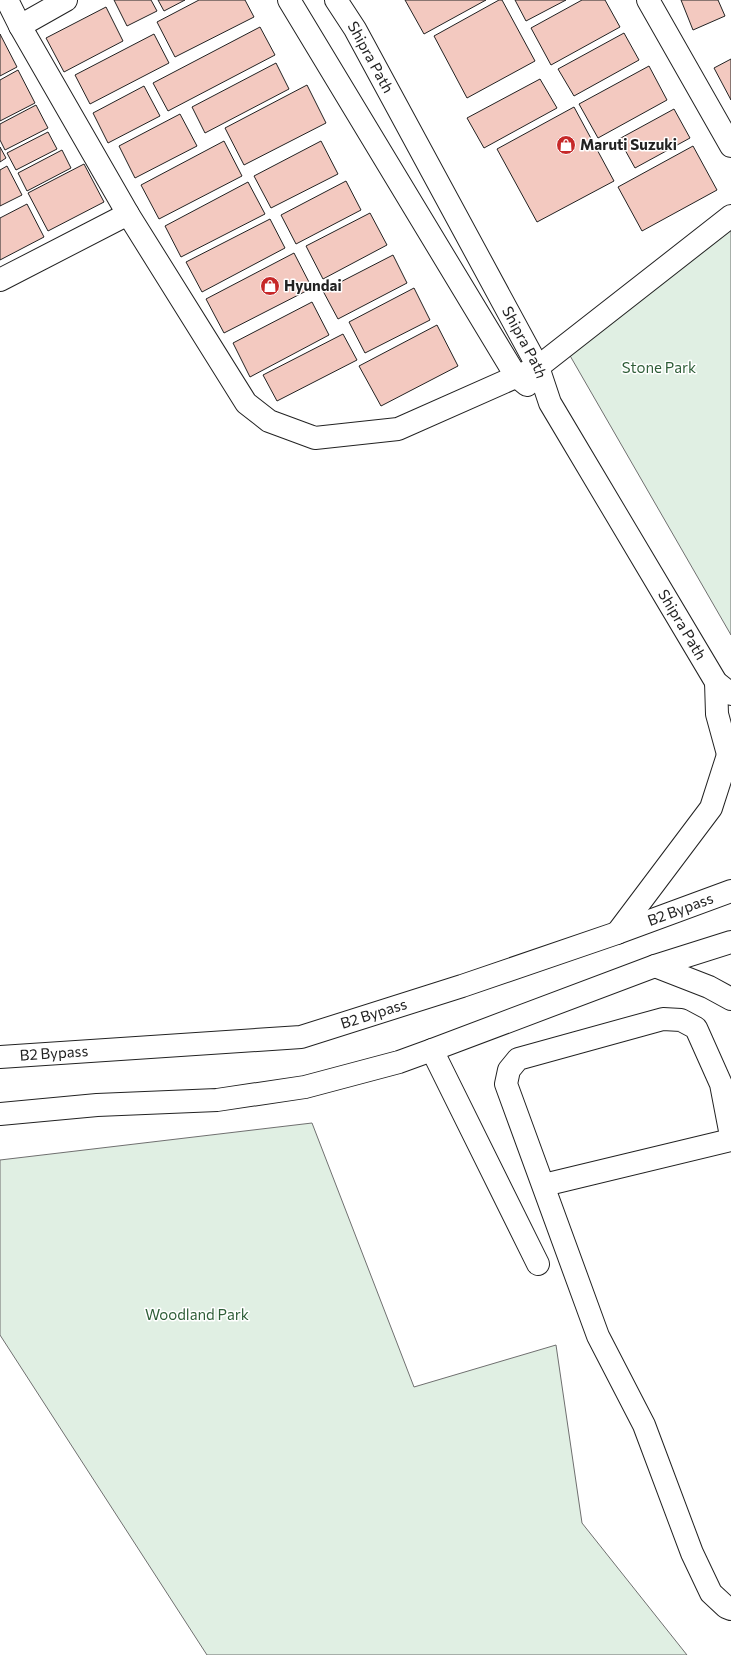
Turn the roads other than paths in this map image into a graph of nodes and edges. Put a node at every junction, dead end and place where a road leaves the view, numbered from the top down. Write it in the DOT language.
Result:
graph roads {
  1 [pos="7,0"];
  2 [pos="66,0"];
  3 [pos="289,0"];
  4 [pos="336,0"];
  5 [pos="648,0"];
  6 [pos="20,26"];
  7 [pos="731,146"];
  8 [pos="128,214"];
  9 [pos="731,216"];
  10 [pos="0,280"];
  11 [pos="538,367"];
  12 [pos="516,376"];
  13 [pos="550,403"];
  14 [pos="724,688"];
  15 [pos="730,760"];
  16 [pos="731,891"];
  17 [pos="617,933"];
  18 [pos="731,942"];
  19 [pos="655,966"];
  20 [pos="731,999"];
  21 [pos="432,1050"];
  22 [pos="11,1057"];
  23 [pos="0,1114"];
  24 [pos="731,1136"];
  25 [pos="731,1140"];
  26 [pos="544,1185"];
  27 [pos="538,1264"];
  28 [pos="731,1609"];
  1 -- 6 [label="street"];
  2 -- 6 [label="street"];
  3 -- 12 [label="street"];
  4 -- 11 [label="street, Shipra Path"];
  5 -- 7 [label="street"];
  6 -- 8 [label="street"];
  8 -- 10 [label="street"];
  8 -- 12 [label="street"];
  9 -- 11 [label="street"];
  11 -- 12 [label="street"];
  11 -- 13 [label="street, Shipra Path"];
  12 -- 13 [label="street"];
  13 -- 14 [label="street, Shipra Path"];
  14 -- 15 [label="street, Shipra Path"];
  15 -- 17 [label="street"];
  16 -- 17 [label="street, B2 Bypass"];
  17 -- 22 [label="street, B2 Bypass"];
  18 -- 19 [label="street"];
  19 -- 20 [label="street"];
  19 -- 21 [label="street"];
  21 -- 23 [label="street"];
  21 -- 27 [label="street"];
  24 -- 26 [label="street"];
  25 -- 26 [label="street"];
  26 -- 28 [label="street"];
}
